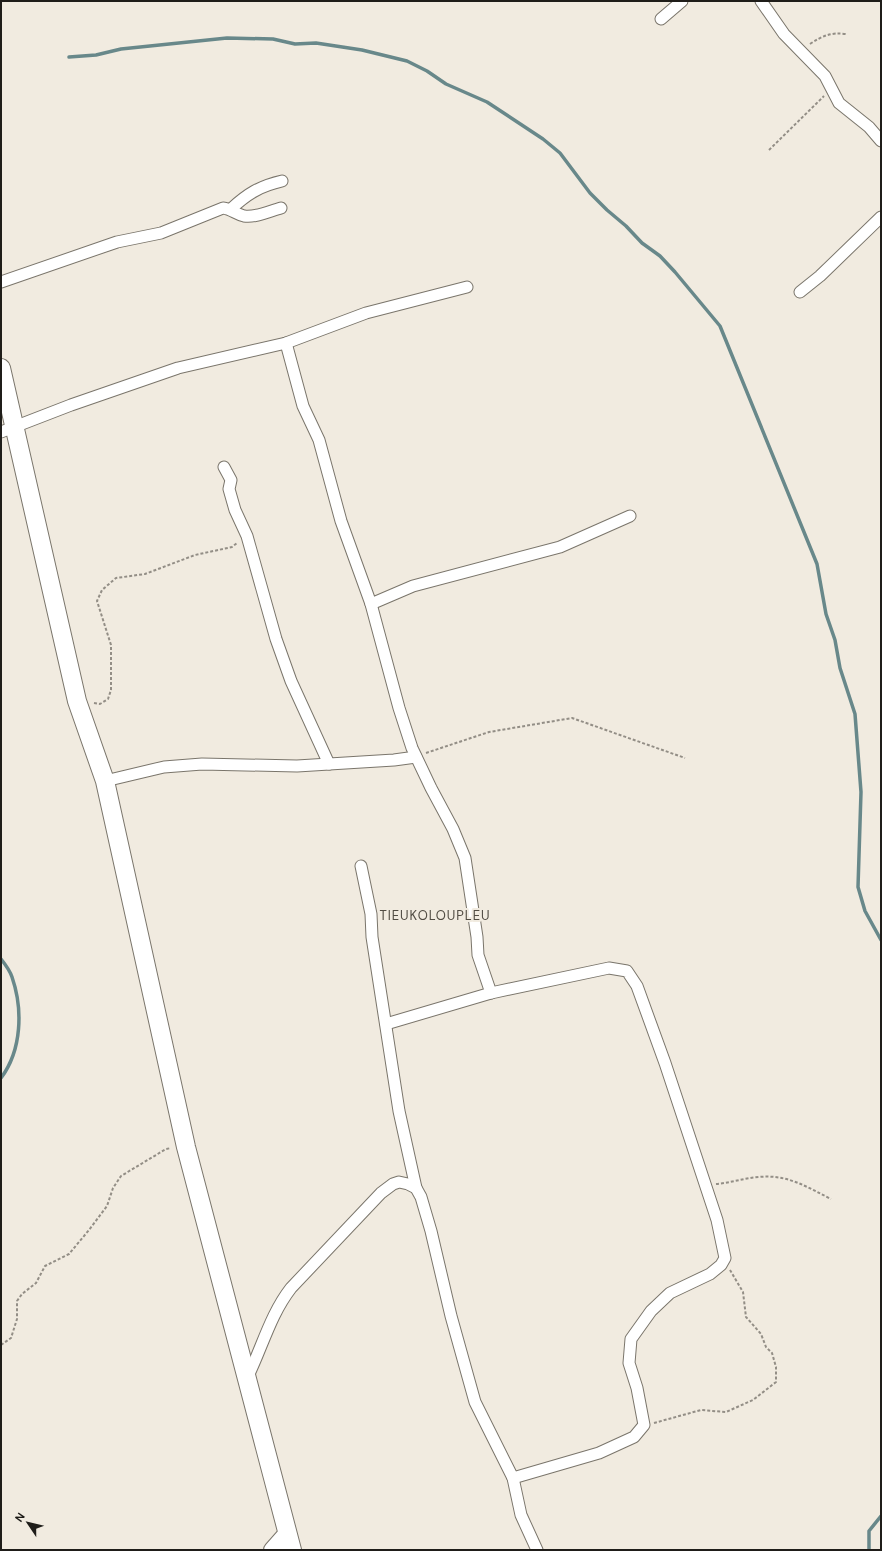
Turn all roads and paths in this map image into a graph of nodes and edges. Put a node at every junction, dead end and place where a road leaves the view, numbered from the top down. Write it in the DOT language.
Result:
graph roads {
  1 [pos="682,1"];
  2 [pos="761,1"];
  3 [pos="661,19"];
  4 [pos="846,34"];
  5 [pos="801,51"];
  6 [pos="831,90"];
  7 [pos="881,141"];
  8 [pos="769,150"];
  9 [pos="282,181"];
  10 [pos="281,208"];
  11 [pos="231,210"];
  12 [pos="881,217"];
  13 [pos="1,282"];
  14 [pos="467,287"];
  15 [pos="800,292"];
  16 [pos="286,343"];
  17 [pos="1,368"];
  18 [pos="8,430"];
  19 [pos="224,467"];
  20 [pos="630,516"];
  21 [pos="247,536"];
  22 [pos="371,604"];
  23 [pos="77,702"];
  24 [pos="416,757"];
  25 [pos="685,758"];
  26 [pos="329,764"];
  27 [pos="106,781"];
  28 [pos="361,866"];
  29 [pos="491,993"];
  30 [pos="386,1024"];
  31 [pos="186,1147"];
  32 [pos="703,1181"];
  33 [pos="416,1188"];
  34 [pos="831,1199"];
  35 [pos="725,1258"];
  36 [pos="1,1344"];
  37 [pos="247,1378"];
  38 [pos="644,1425"];
  39 [pos="513,1478"];
  40 [pos="288,1533"];
  41 [pos="272,1550"];
  42 [pos="292,1550"];
  43 [pos="537,1550"];
  1 -- 3 [label="street"];
  2 -- 5 [label="street"];
  4 -- 5 [label="path"];
  5 -- 6 [label="street"];
  6 -- 7 [label="street"];
  6 -- 8 [label="path"];
  9 -- 11 [label="street"];
  10 -- 11 [label="street"];
  11 -- 13 [label="street"];
  12 -- 15 [label="street"];
  14 -- 16 [label="street"];
  16 -- 18 [label="street"];
  16 -- 22 [label="street"];
  17 -- 18 [label="main road"];
  18 -- 23 [label="main road"];
  19 -- 21 [label="street"];
  20 -- 22 [label="street"];
  21 -- 23 [label="path"];
  21 -- 26 [label="street"];
  22 -- 24 [label="street"];
  23 -- 27 [label="main road"];
  24 -- 25 [label="path"];
  24 -- 26 [label="street"];
  24 -- 29 [label="street"];
  26 -- 27 [label="street"];
  27 -- 31 [label="main road"];
  28 -- 30 [label="street"];
  29 -- 30 [label="street"];
  29 -- 32 [label="street"];
  30 -- 33 [label="street"];
  31 -- 36 [label="path"];
  31 -- 37 [label="main road"];
  32 -- 34 [label="path"];
  32 -- 35 [label="street"];
  33 -- 37 [label="street"];
  33 -- 39 [label="street"];
  35 -- 38 [label="street"];
  35 -- 38 [label="path"];
  37 -- 40 [label="main road"];
  38 -- 39 [label="street"];
  39 -- 43 [label="street"];
  40 -- 41 [label="street"];
  40 -- 42 [label="main road"];
}
